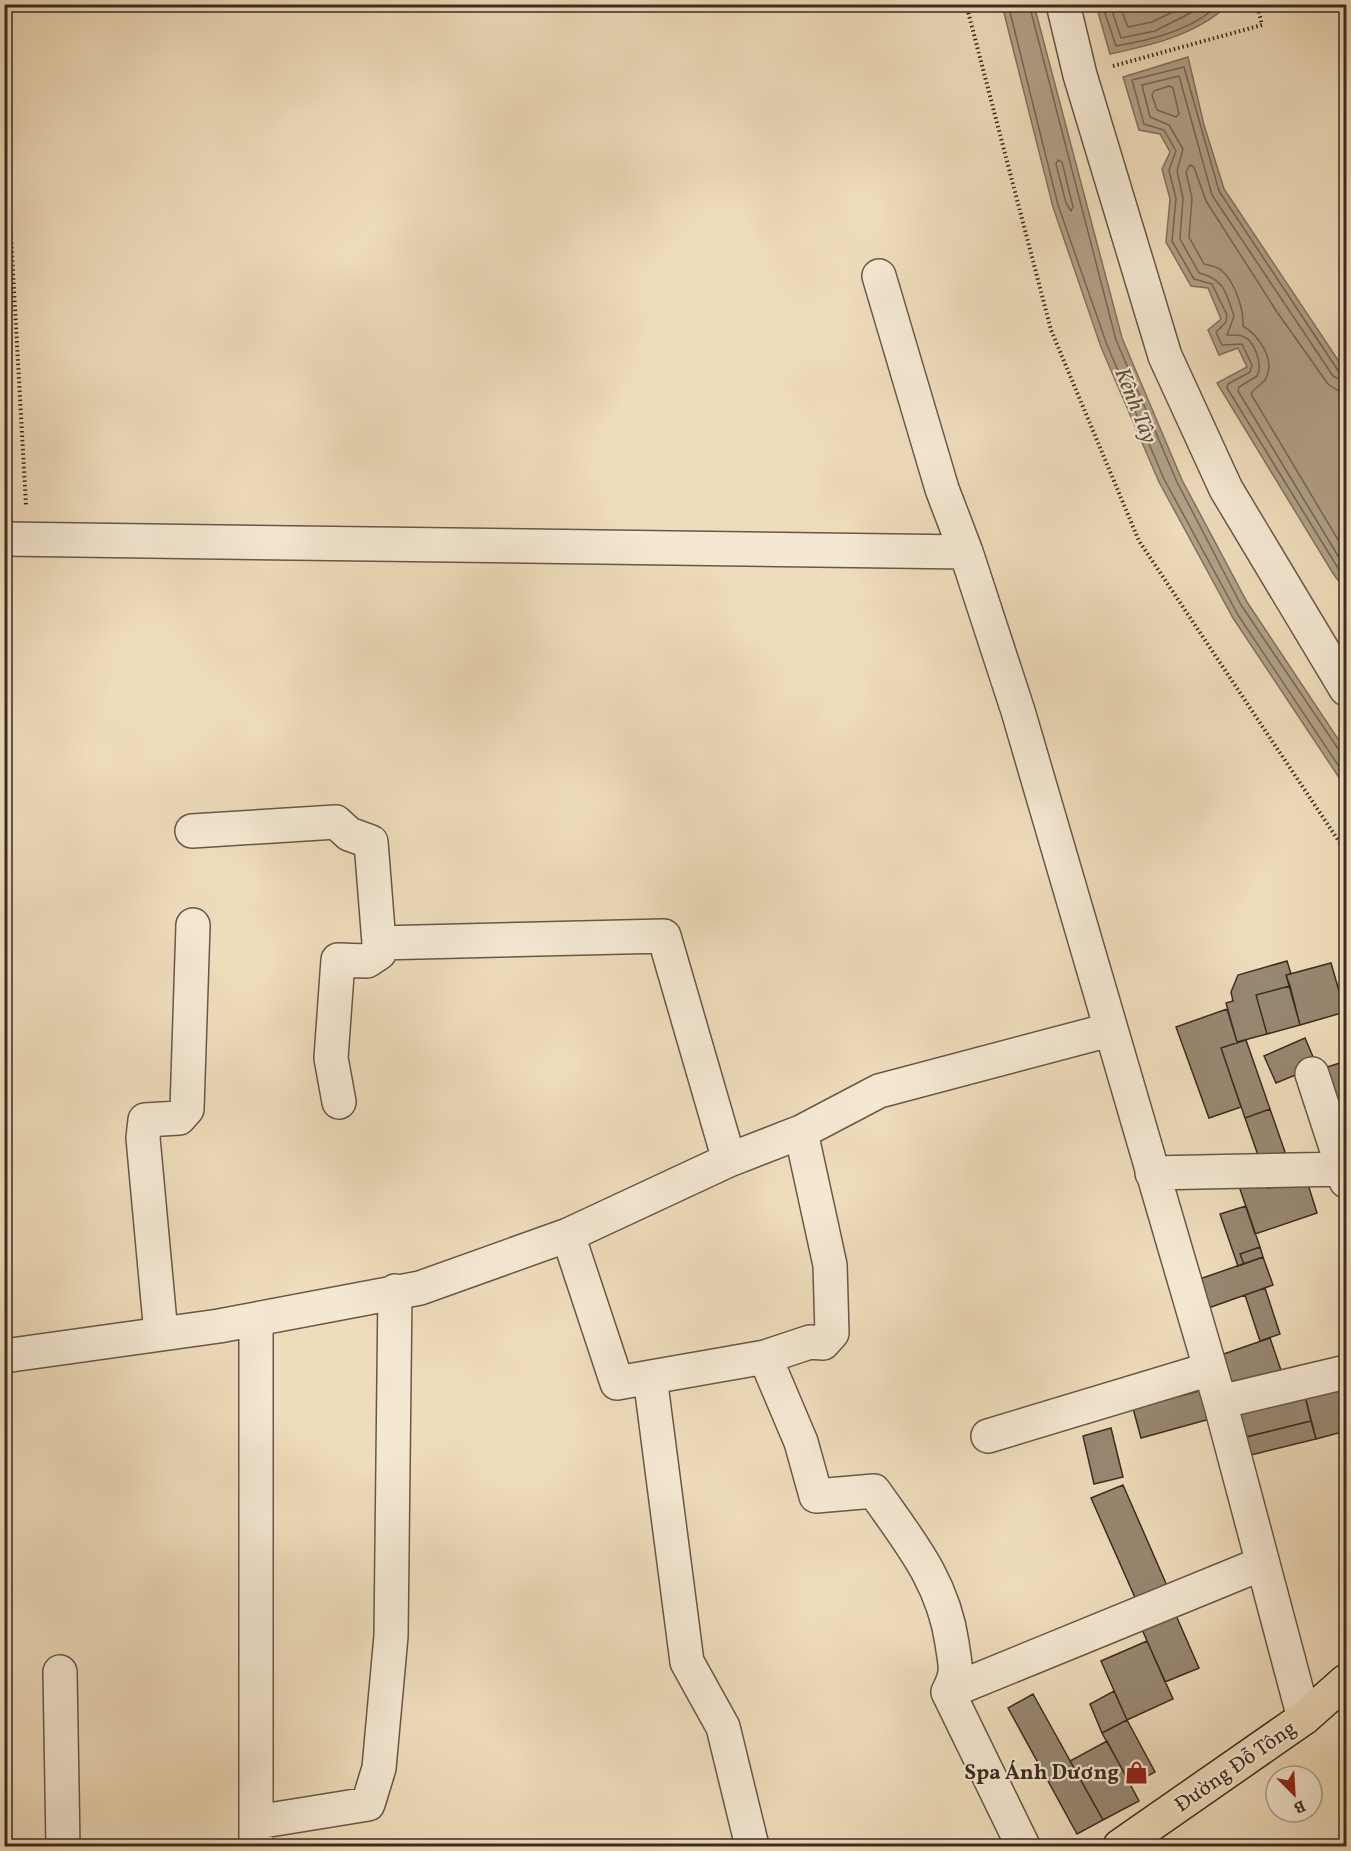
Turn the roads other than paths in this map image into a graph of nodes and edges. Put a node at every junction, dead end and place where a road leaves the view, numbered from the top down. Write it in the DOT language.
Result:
graph roads {
  1 [pos="1063,4"];
  2 [pos="879,276"];
  3 [pos="16,539"];
  4 [pos="966,552"];
  5 [pos="1347,689"];
  6 [pos="192,831"];
  7 [pos="193,925"];
  8 [pos="379,943"];
  9 [pos="1109,1030"];
  10 [pos="1312,1074"];
  11 [pos="339,1102"];
  12 [pos="801,1132"];
  13 [pos="729,1160"];
  14 [pos="1152,1173"];
  15 [pos="1345,1175"];
  16 [pos="568,1235"];
  17 [pos="395,1291"];
  18 [pos="256,1319"];
  19 [pos="162,1334"];
  20 [pos="4,1356"];
  21 [pos="765,1357"];
  22 [pos="1210,1370"];
  23 [pos="1347,1372"];
  24 [pos="650,1377"];
  25 [pos="1220,1402"];
  26 [pos="988,1436"];
  27 [pos="1261,1563"];
  28 [pos="60,1672"];
  29 [pos="1347,1682"];
  30 [pos="948,1692"];
  31 [pos="1304,1718"];
  32 [pos="257,1834"];
  33 [pos="63,1846"];
  34 [pos="752,1846"];
  35 [pos="1023,1846"];
  36 [pos="1120,1846"];
  1 -- 5 [label="street"];
  2 -- 4 [label="street"];
  3 -- 4 [label="street"];
  4 -- 9 [label="street"];
  6 -- 8 [label="street"];
  7 -- 19 [label="street"];
  8 -- 11 [label="street"];
  8 -- 13 [label="street"];
  9 -- 12 [label="street"];
  9 -- 14 [label="street"];
  10 -- 15 [label="street"];
  12 -- 13 [label="street"];
  12 -- 21 [label="street"];
  13 -- 16 [label="street"];
  14 -- 15 [label="street"];
  14 -- 22 [label="street"];
  16 -- 17 [label="street"];
  16 -- 24 [label="street"];
  17 -- 18 [label="street"];
  17 -- 32 [label="street"];
  18 -- 19 [label="street"];
  18 -- 32 [label="street"];
  19 -- 20 [label="street"];
  21 -- 24 [label="street"];
  21 -- 30 [label="street"];
  22 -- 25 [label="street"];
  22 -- 26 [label="street"];
  23 -- 25 [label="street"];
  24 -- 34 [label="street"];
  25 -- 27 [label="street"];
  27 -- 30 [label="street"];
  27 -- 31 [label="street"];
  28 -- 33 [label="street"];
  29 -- 31 [label="main road, Đường Đỗ Tông"];
  30 -- 35 [label="street"];
  31 -- 36 [label="main road, Đường Đỗ Tông"];
}
